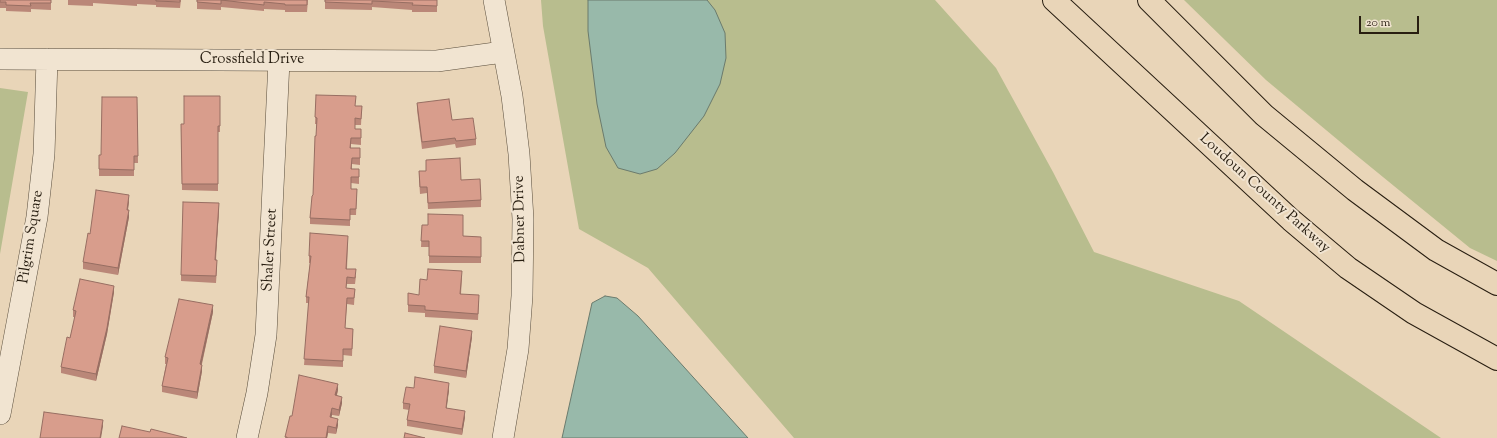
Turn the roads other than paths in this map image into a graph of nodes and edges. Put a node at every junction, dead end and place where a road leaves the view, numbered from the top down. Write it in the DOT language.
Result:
graph roads {
  1 [pos="494,0"];
  2 [pos="1054,0"];
  3 [pos="1149,0"];
  4 [pos="503,52"];
  5 [pos="0,58"];
  6 [pos="47,59"];
  7 [pos="279,61"];
  8 [pos="1497,284"];
  9 [pos="1497,359"];
  10 [pos="0,414"];
  11 [pos="247,438"];
  12 [pos="503,438"];
  1 -- 4 [label="street, Dabner Drive"];
  2 -- 9 [label="main road, Loudoun County Parkway"];
  3 -- 8 [label="main road"];
  4 -- 7 [label="street, Crossfield Drive"];
  4 -- 12 [label="street, Dabner Drive"];
  5 -- 6 [label="street, Crossfield Drive"];
  6 -- 7 [label="street, Crossfield Drive"];
  6 -- 10 [label="street, Pilgrim Square"];
  7 -- 11 [label="street, Shaler Street"];
}
